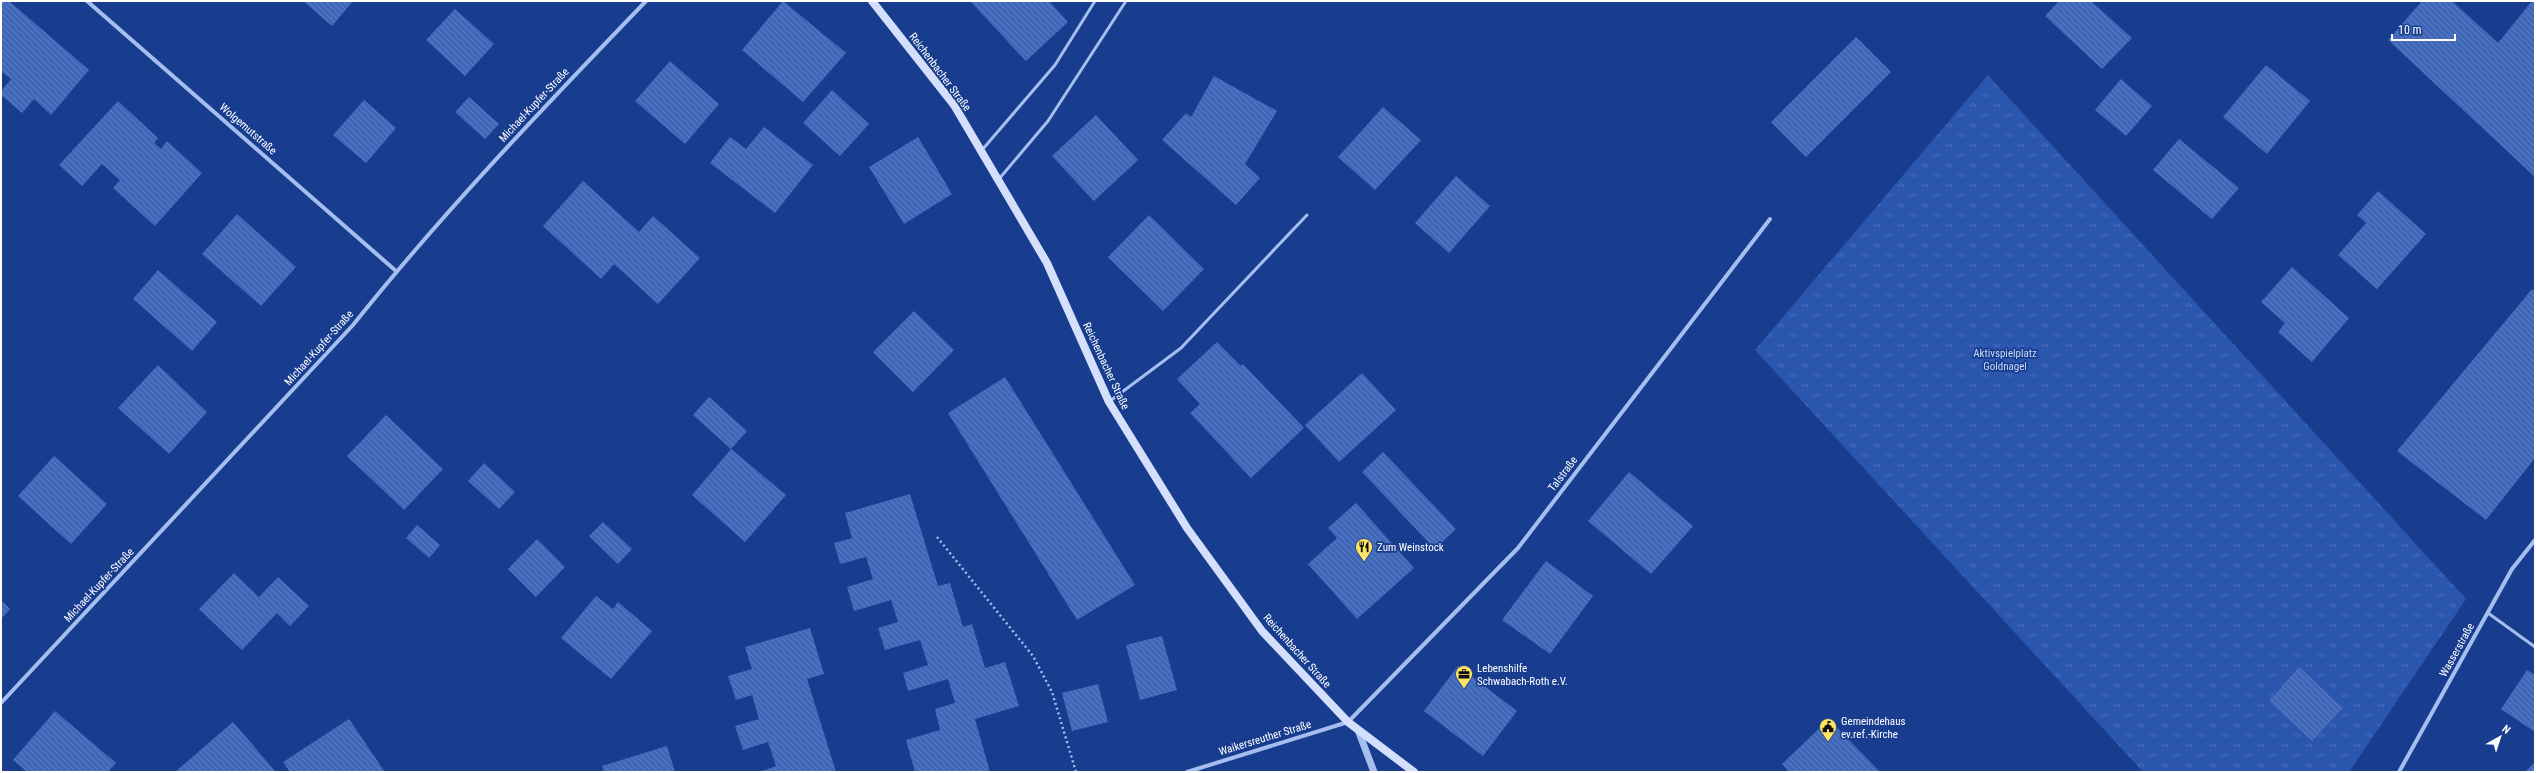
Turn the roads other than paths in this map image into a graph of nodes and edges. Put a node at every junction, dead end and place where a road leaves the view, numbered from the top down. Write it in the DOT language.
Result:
graph roads {
  1 [pos="87,1"];
  2 [pos="646,1"];
  3 [pos="872,1"];
  4 [pos="1095,1"];
  5 [pos="1126,1"];
  6 [pos="980,152"];
  7 [pos="998,180"];
  8 [pos="1306,215"];
  9 [pos="1770,219"];
  10 [pos="396,271"];
  11 [pos="1109,402"];
  12 [pos="2535,540"];
  13 [pos="2488,613"];
  14 [pos="2535,647"];
  15 [pos="1,703"];
  16 [pos="1348,722"];
  17 [pos="1358,730"];
  18 [pos="1187,772"];
  19 [pos="1374,772"];
  20 [pos="1414,772"];
  21 [pos="2399,772"];
  1 -- 10 [label="street, Wolgemutstraße"];
  2 -- 10 [label="street, Michael-Kupfer-Straße"];
  3 -- 6 [label="main road, Reichenbacher Straße"];
  4 -- 6 [label="lane"];
  5 -- 7 [label="lane"];
  6 -- 7 [label="main road, Reichenbacher Straße"];
  7 -- 11 [label="main road, Reichenbacher Straße"];
  8 -- 11 [label="lane"];
  9 -- 16 [label="street, Talstraße"];
  10 -- 15 [label="street, Michael-Kupfer-Straße"];
  11 -- 16 [label="main road, Reichenbacher Straße"];
  12 -- 13 [label="street, Wasserstraße"];
  13 -- 14 [label="lane"];
  13 -- 21 [label="street, Wasserstraße"];
  16 -- 17 [label="main road, Reichenbacher Straße"];
  16 -- 18 [label="street, Waikersreuther Straße"];
  17 -- 19 [label="street"];
  17 -- 20 [label="main road, Reichenbacher Straße"];
}
